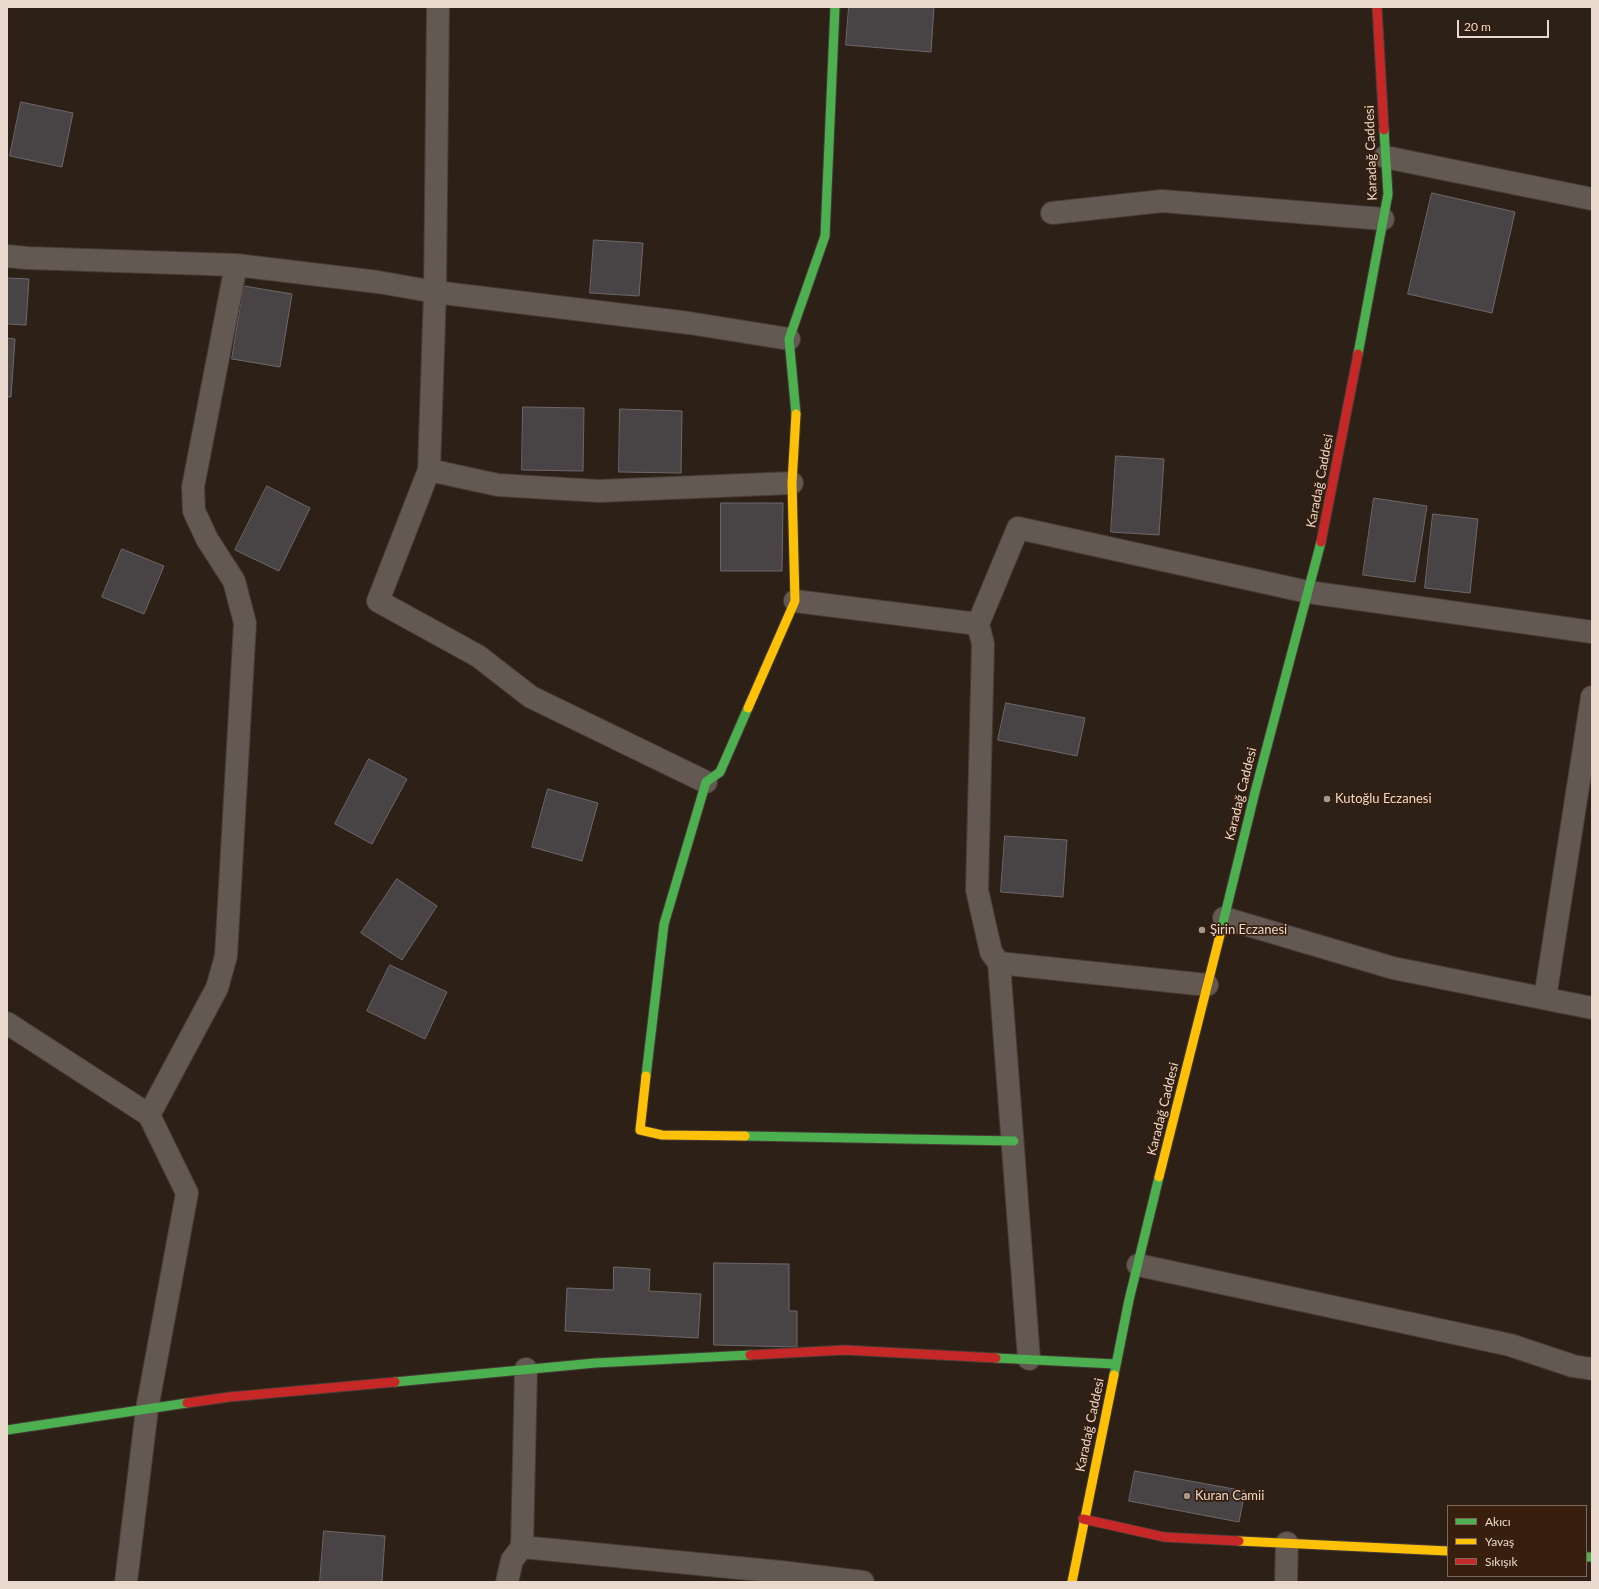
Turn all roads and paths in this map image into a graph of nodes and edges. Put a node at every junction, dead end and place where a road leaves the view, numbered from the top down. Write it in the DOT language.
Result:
graph roads {
  1 [pos="438,7"];
  2 [pos="835,7"];
  3 [pos="1377,7"];
  4 [pos="1385,158"];
  5 [pos="1592,199"];
  6 [pos="1052,213"];
  7 [pos="1382,219"];
  8 [pos="7,256"];
  9 [pos="236,265"];
  10 [pos="435,292"];
  11 [pos="789,339"];
  12 [pos="429,470"];
  13 [pos="792,483"];
  14 [pos="1308,592"];
  15 [pos="795,601"];
  16 [pos="978,624"];
  17 [pos="1592,632"];
  18 [pos="1592,698"];
  19 [pos="706,782"];
  20 [pos="1224,918"];
  21 [pos="999,964"];
  22 [pos="1207,985"];
  23 [pos="1545,998"];
  24 [pos="1592,1008"];
  25 [pos="7,1023"];
  26 [pos="149,1115"];
  27 [pos="1014,1141"];
  28 [pos="1138,1265"];
  29 [pos="1029,1359"];
  30 [pos="1115,1364"];
  31 [pos="526,1369"];
  32 [pos="1592,1369"];
  33 [pos="147,1409"];
  34 [pos="7,1430"];
  35 [pos="1083,1519"];
  36 [pos="1287,1543"];
  37 [pos="522,1547"];
  38 [pos="1447,1551"];
  39 [pos="126,1582"];
  40 [pos="507,1582"];
  41 [pos="863,1582"];
  42 [pos="1072,1582"];
  43 [pos="1286,1582"];
  1 -- 10 [label="street"];
  2 -- 11 [label="street"];
  3 -- 4 [label="street, Karadağ Caddesi"];
  4 -- 5 [label="street"];
  4 -- 7 [label="street, Karadağ Caddesi"];
  6 -- 7 [label="street"];
  7 -- 14 [label="street, Karadağ Caddesi"];
  8 -- 9 [label="street"];
  9 -- 10 [label="street"];
  9 -- 26 [label="street"];
  10 -- 11 [label="street"];
  10 -- 12 [label="street"];
  11 -- 13 [label="street"];
  12 -- 13 [label="street"];
  12 -- 19 [label="street"];
  13 -- 15 [label="street"];
  14 -- 16 [label="street"];
  14 -- 17 [label="street"];
  14 -- 20 [label="street, Karadağ Caddesi"];
  15 -- 16 [label="street"];
  15 -- 19 [label="street"];
  16 -- 21 [label="street"];
  18 -- 23 [label="street"];
  19 -- 27 [label="street"];
  20 -- 22 [label="street, Karadağ Caddesi"];
  20 -- 23 [label="street"];
  21 -- 22 [label="street"];
  21 -- 27 [label="street"];
  22 -- 28 [label="street, Karadağ Caddesi"];
  23 -- 24 [label="street"];
  25 -- 26 [label="street"];
  26 -- 33 [label="street"];
  27 -- 29 [label="street"];
  28 -- 30 [label="street, Karadağ Caddesi"];
  28 -- 32 [label="street"];
  29 -- 30 [label="street"];
  29 -- 31 [label="street"];
  30 -- 35 [label="street, Karadağ Caddesi"];
  31 -- 33 [label="street"];
  31 -- 37 [label="street"];
  33 -- 34 [label="street"];
  33 -- 39 [label="street"];
  35 -- 36 [label="street"];
  35 -- 42 [label="street, Karadağ Caddesi"];
  36 -- 38 [label="street"];
  36 -- 43 [label="street"];
  37 -- 40 [label="street"];
  37 -- 41 [label="street"];
}
